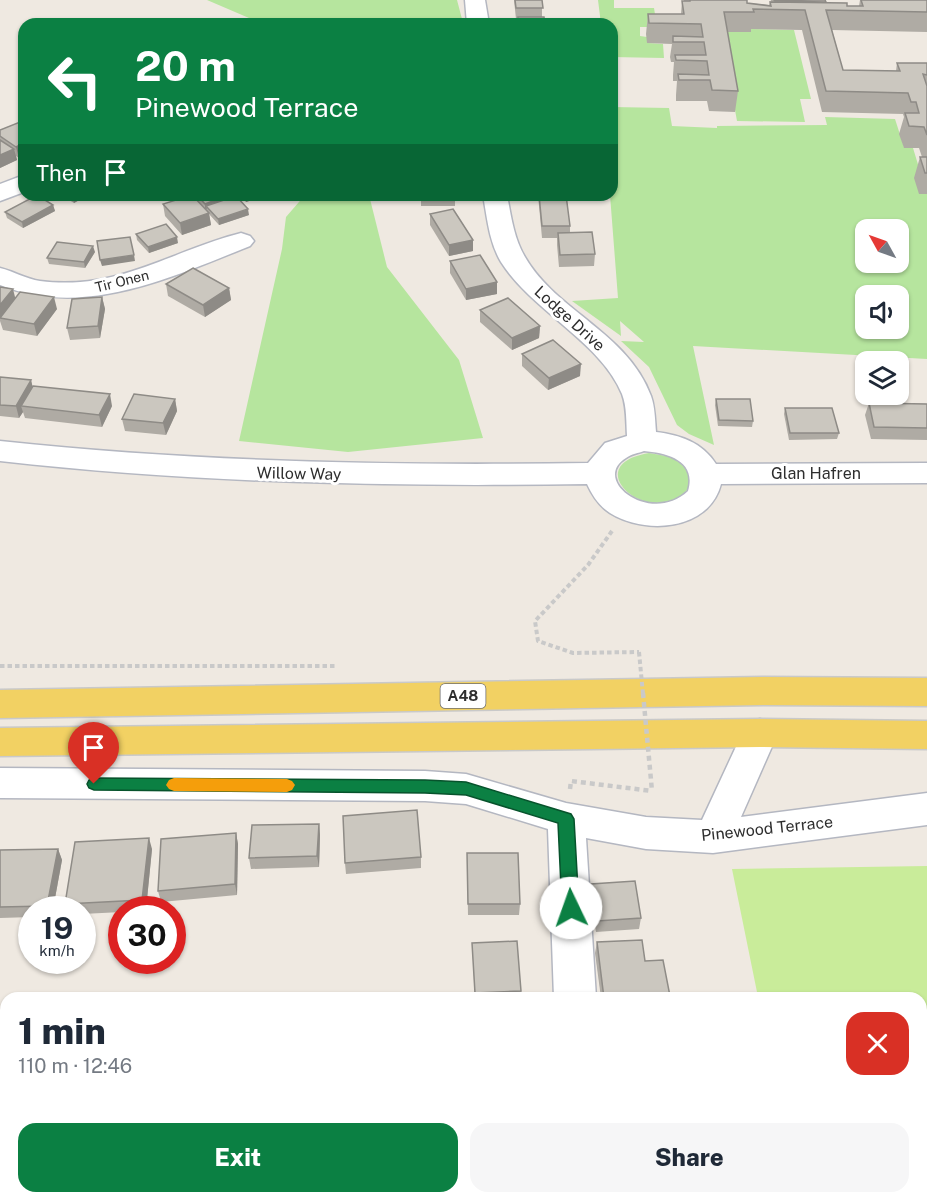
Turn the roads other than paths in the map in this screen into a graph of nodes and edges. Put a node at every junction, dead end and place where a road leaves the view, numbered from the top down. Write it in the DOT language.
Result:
graph roads {
  1 [pos="475,0"];
  2 [pos="473,18"];
  3 [pos="18,185"];
  4 [pos="0,194"];
  5 [pos="496,201"];
  6 [pos="241,242"];
  7 [pos="0,276"];
  8 [pos="642,441"];
  9 [pos="0,451"];
  10 [pos="598,473"];
  11 [pos="927,473"];
  12 [pos="706,474"];
  13 [pos="927,692"];
  14 [pos="0,704"];
  15 [pos="760,733"];
  16 [pos="927,735"];
  17 [pos="0,742"];
  18 [pos="0,783"];
  19 [pos="927,809"];
  20 [pos="566,819"];
  21 [pos="713,837"];
  22 [pos="575,992"];
  1 -- 2 [label="street"];
  3 -- 4 [label="street"];
  5 -- 8 [label="street, Lodge Drive"];
  6 -- 7 [label="street, Tir Onen"];
  8 -- 10 [label="street"];
  8 -- 12 [label="street"];
  9 -- 10 [label="street, Willow Way"];
  10 -- 12 [label="street"];
  11 -- 12 [label="street, Glan Hafren"];
  13 -- 14 [label="main road, A48"];
  15 -- 16 [label="main road"];
  15 -- 17 [label="main road"];
  15 -- 21 [label="street"];
  18 -- 20 [label="street, Pinewood Terrace"];
  19 -- 21 [label="street, Pinewood Terrace"];
  20 -- 21 [label="street, Pinewood Terrace"];
  20 -- 22 [label="street"];
}
